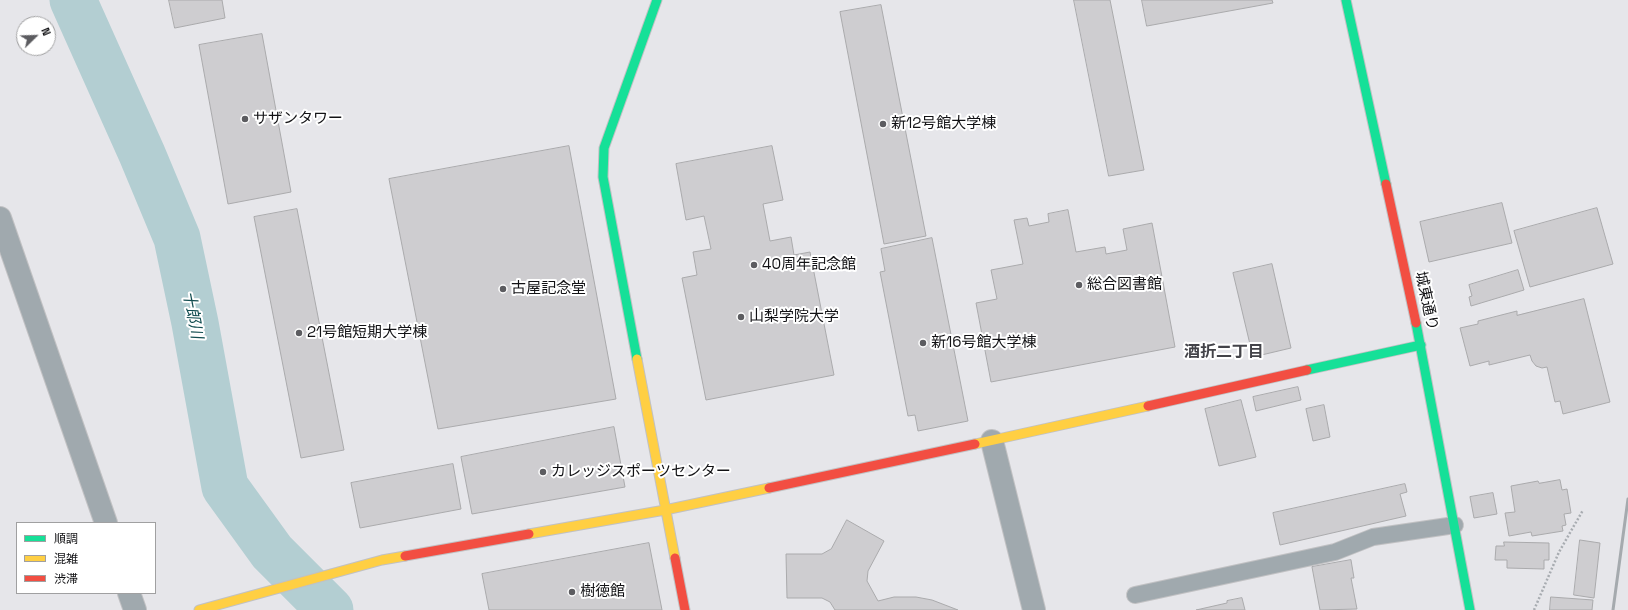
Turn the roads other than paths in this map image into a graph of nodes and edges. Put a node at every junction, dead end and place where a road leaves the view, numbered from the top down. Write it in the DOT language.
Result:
graph roads {
  1 [pos="657,0"];
  2 [pos="1346,0"];
  3 [pos="0,218"];
  4 [pos="1421,345"];
  5 [pos="992,441"];
  6 [pos="665,510"];
  7 [pos="106,522"];
  8 [pos="1455,525"];
  9 [pos="130,594"];
  10 [pos="1135,595"];
  11 [pos="135,610"];
  12 [pos="199,610"];
  13 [pos="685,610"];
  14 [pos="1034,610"];
  15 [pos="1470,610"];
  1 -- 6 [label="main road"];
  2 -- 4 [label="main road, 城東通り"];
  3 -- 7 [label="street"];
  4 -- 5 [label="main road"];
  4 -- 8 [label="main road, 城東通り"];
  5 -- 6 [label="main road"];
  5 -- 14 [label="street"];
  6 -- 12 [label="main road"];
  6 -- 13 [label="main road"];
  8 -- 10 [label="lane"];
  8 -- 15 [label="main road, 城東通り"];
  9 -- 11 [label="street"];
}
